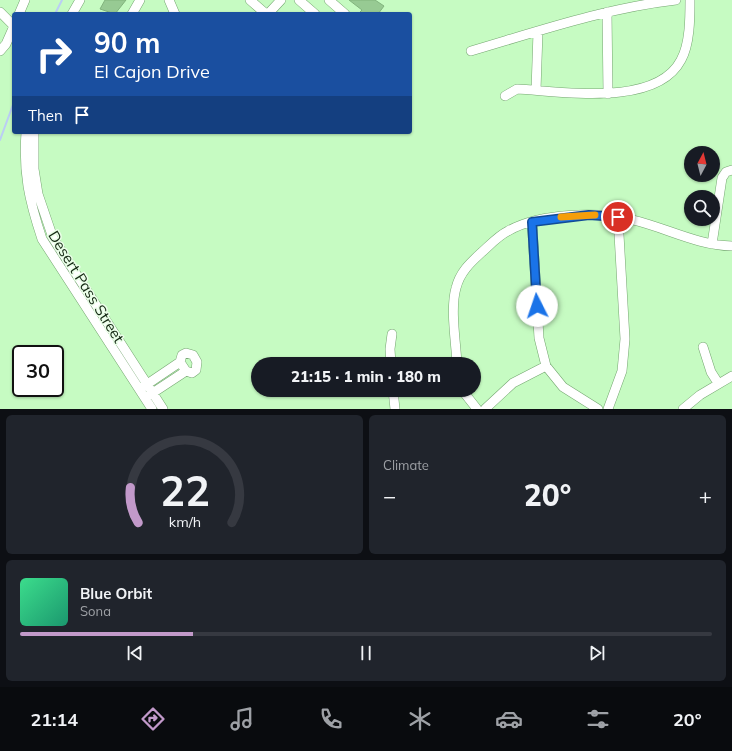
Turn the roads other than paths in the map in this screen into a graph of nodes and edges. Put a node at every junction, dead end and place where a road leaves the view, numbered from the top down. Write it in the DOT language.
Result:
graph roads {
  1 [pos="25,0"];
  2 [pos="80,0"];
  3 [pos="140,0"];
  4 [pos="169,0"];
  5 [pos="250,0"];
  6 [pos="281,0"];
  7 [pos="329,0"];
  8 [pos="676,0"];
  9 [pos="690,0"];
  10 [pos="305,2"];
  11 [pos="0,12"];
  12 [pos="20,12"];
  13 [pos="73,12"];
  14 [pos="133,12"];
  15 [pos="174,12"];
  16 [pos="265,12"];
  17 [pos="269,12"];
  18 [pos="313,12"];
  19 [pos="343,12"];
  20 [pos="607,12"];
  21 [pos="12,24"];
  22 [pos="12,30"];
  23 [pos="538,32"];
  24 [pos="0,51"];
  25 [pos="471,51"];
  26 [pos="536,90"];
  27 [pos="608,94"];
  28 [pos="504,96"];
  29 [pos="26,134"];
  30 [pos="34,134"];
  31 [pos="732,170"];
  32 [pos="618,217"];
  33 [pos="532,222"];
  34 [pos="53,238"];
  35 [pos="45,244"];
  36 [pos="712,244"];
  37 [pos="732,246"];
  38 [pos="392,334"];
  39 [pos="703,347"];
  40 [pos="391,357"];
  41 [pos="457,357"];
  42 [pos="180,362"];
  43 [pos="546,366"];
  44 [pos="186,371"];
  45 [pos="732,376"];
  46 [pos="718,383"];
  47 [pos="146,392"];
  48 [pos="394,397"];
  49 [pos="468,397"];
  50 [pos="152,409"];
  51 [pos="163,409"];
  52 [pos="395,409"];
  53 [pos="477,409"];
  54 [pos="485,409"];
  55 [pos="598,409"];
  56 [pos="608,409"];
  57 [pos="683,409"];
  1 -- 12 [label="street"];
  2 -- 13 [label="street"];
  3 -- 14 [label="street"];
  4 -- 15 [label="street"];
  5 -- 16 [label="street"];
  6 -- 17 [label="street"];
  7 -- 19 [label="street"];
  8 -- 20 [label="street"];
  9 -- 27 [label="street"];
  10 -- 18 [label="street"];
  11 -- 21 [label="street"];
  20 -- 23 [label="street"];
  20 -- 27 [label="street"];
  22 -- 24 [label="street"];
  23 -- 25 [label="street"];
  23 -- 26 [label="street"];
  26 -- 27 [label="street"];
  26 -- 28 [label="street"];
  29 -- 35 [label="street, Desert Pass Street"];
  30 -- 34 [label="street, Desert Pass Street"];
  31 -- 36 [label="street"];
  32 -- 33 [label="street"];
  32 -- 36 [label="street"];
  32 -- 56 [label="street"];
  33 -- 41 [label="street"];
  33 -- 43 [label="street"];
  34 -- 35 [label="street"];
  34 -- 47 [label="street, Desert Pass Street"];
  35 -- 47 [label="street, Desert Pass Street"];
  36 -- 37 [label="street"];
  38 -- 40 [label="street"];
  39 -- 46 [label="street"];
  42 -- 44 [label="street"];
  42 -- 44 [label="street"];
  42 -- 47 [label="street"];
  43 -- 54 [label="street"];
  43 -- 55 [label="street"];
  44 -- 47 [label="street"];
  45 -- 46 [label="street"];
  46 -- 57 [label="street"];
  47 -- 50 [label="street, Desert Pass Street"];
  47 -- 51 [label="street, Desert Pass Street"];
  48 -- 52 [label="street"];
  49 -- 53 [label="street"];
}
